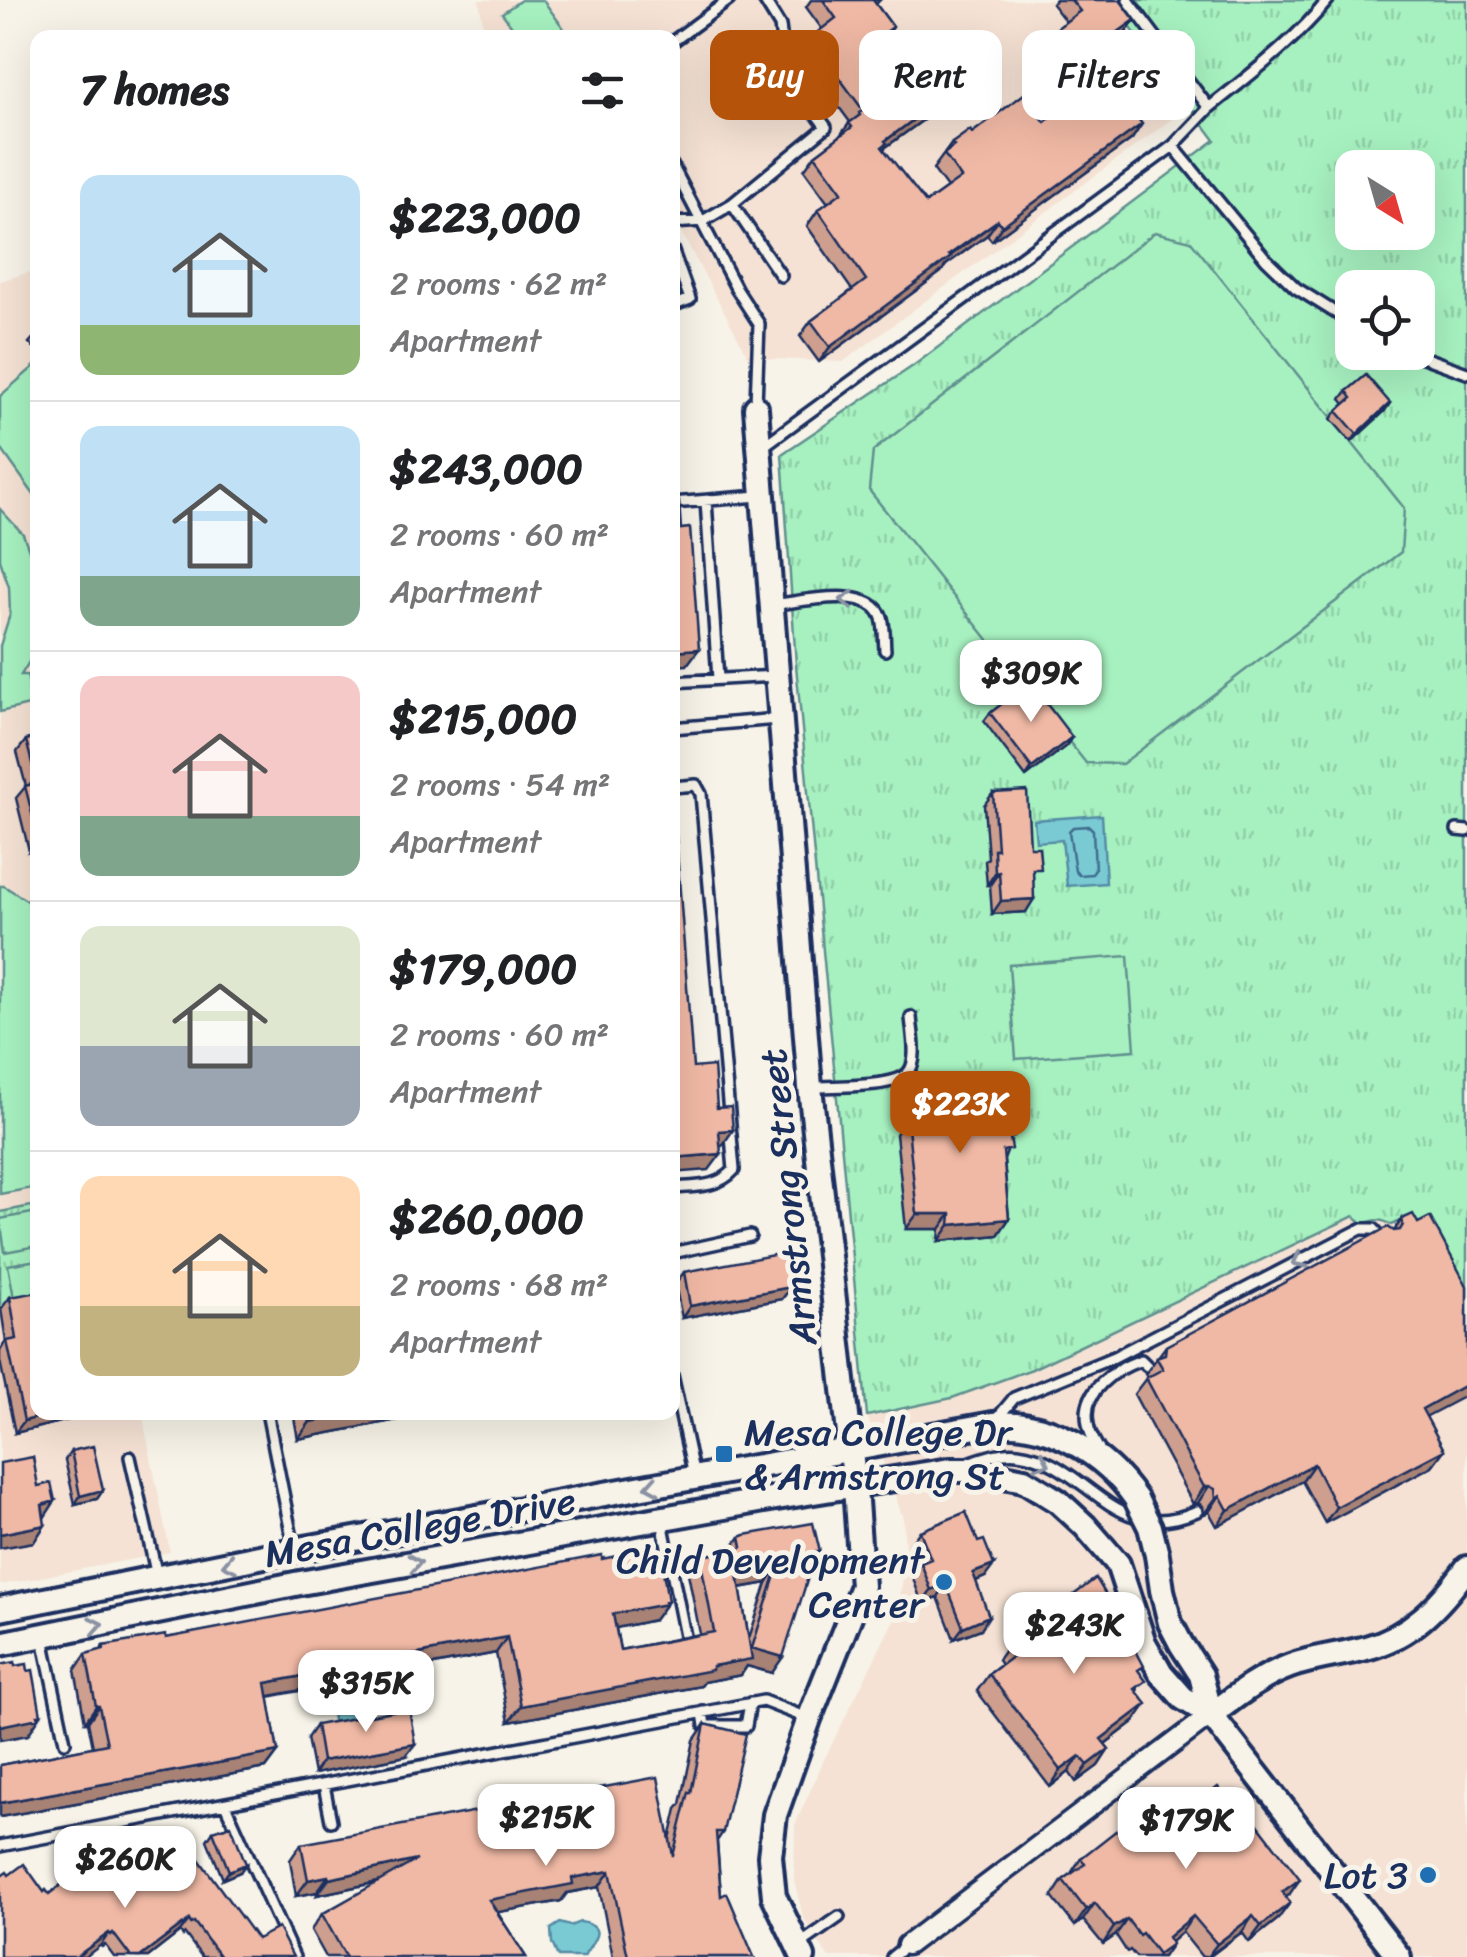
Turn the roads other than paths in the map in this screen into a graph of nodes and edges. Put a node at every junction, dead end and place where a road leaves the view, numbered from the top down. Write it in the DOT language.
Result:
graph roads {
  1 [pos="729,0"];
  2 [pos="764,0"];
  3 [pos="1128,0"];
  4 [pos="1328,0"];
  5 [pos="680,36"];
  6 [pos="1210,108"];
  7 [pos="1173,146"];
  8 [pos="680,179"];
  9 [pos="732,204"];
  10 [pos="703,221"];
  11 [pos="680,223"];
  12 [pos="680,272"];
  13 [pos="781,276"];
  14 [pos="680,303"];
  15 [pos="1335,312"];
  16 [pos="1435,361"];
  17 [pos="1467,373"];
  18 [pos="756,408"];
  19 [pos="760,449"];
  20 [pos="764,495"];
  21 [pos="706,500"];
  22 [pos="680,503"];
  23 [pos="772,605"];
  24 [pos="885,650"];
  25 [pos="778,676"];
  26 [pos="718,680"];
  27 [pos="680,682"];
  28 [pos="781,719"];
  29 [pos="680,727"];
  30 [pos="680,786"];
  31 [pos="911,1017"];
  32 [pos="810,1087"];
  33 [pos="680,1187"];
  34 [pos="750,1236"];
  35 [pos="1384,1240"];
  36 [pos="680,1251"];
  37 [pos="1147,1366"];
  38 [pos="680,1413"];
  39 [pos="269,1420"];
  40 [pos="993,1424"];
  41 [pos="851,1448"];
  42 [pos="130,1457"];
  43 [pos="1106,1465"];
  44 [pos="950,1470"];
  45 [pos="694,1479"];
  46 [pos="855,1487"];
  47 [pos="1196,1511"];
  48 [pos="661,1518"];
  49 [pos="294,1550"];
  50 [pos="1467,1568"];
  51 [pos="158,1578"];
  52 [pos="300,1583"];
  53 [pos="0,1609"];
  54 [pos="43,1636"];
  55 [pos="686,1636"];
  56 [pos="0,1644"];
  57 [pos="750,1703"];
  58 [pos="703,1712"];
  59 [pos="1211,1714"];
  60 [pos="809,1718"];
  61 [pos="64,1742"];
  62 [pos="324,1785"];
  63 [pos="225,1804"];
  64 [pos="331,1821"];
  65 [pos="0,1846"];
  66 [pos="838,1917"];
  67 [pos="899,1951"];
  68 [pos="800,1952"];
  69 [pos="294,1957"];
  70 [pos="1399,1957"];
  1 -- 5 [label="lane"];
  2 -- 9 [label="lane"];
  3 -- 6 [label="lane"];
  4 -- 6 [label="lane"];
  6 -- 7 [label="lane"];
  7 -- 15 [label="lane"];
  7 -- 19 [label="lane"];
  8 -- 10 [label="lane"];
  9 -- 10 [label="lane"];
  9 -- 13 [label="lane"];
  10 -- 11 [label="lane"];
  10 -- 18 [label="lane"];
  12 -- 14 [label="lane"];
  16 -- 17 [label="lane"];
  18 -- 19 [label="street, Armstrong Street"];
  19 -- 20 [label="street, Armstrong Street"];
  20 -- 21 [label="lane"];
  20 -- 23 [label="street, Armstrong Street"];
  21 -- 22 [label="lane"];
  21 -- 26 [label="lane"];
  24 -- 23 [label="lane, one-way"];
  23 -- 25 [label="street, Armstrong Street"];
  25 -- 26 [label="lane"];
  25 -- 28 [label="street, Armstrong Street"];
  26 -- 27 [label="lane"];
  28 -- 29 [label="lane"];
  28 -- 32 [label="street, Armstrong Street"];
  30 -- 33 [label="lane"];
  31 -- 32 [label="lane"];
  32 -- 41 [label="street, Armstrong Street"];
  34 -- 36 [label="lane"];
  35 -- 40 [label="lane, one-way"];
  37 -- 43 [label="lane"];
  38 -- 45 [label="lane"];
  39 -- 49 [label="lane"];
  40 -- 41 [label="street, Mesa College Drive"];
  40 -- 43 [label="street, Mesa College Drive"];
  41 -- 45 [label="street, Mesa College Drive"];
  41 -- 46 [label="street, Armstrong Street"];
  42 -- 51 [label="lane"];
  43 -- 59 [label="street, Mesa College Drive, bridge"];
  44 -- 46 [label="street, Mesa College Drive"];
  44 -- 47 [label="lane, one-way"];
  44 -- 59 [label="street, Mesa College Drive"];
  45 -- 49 [label="street, Mesa College Drive, one-way"];
  46 -- 48 [label="street, Mesa College Drive"];
  46 -- 60 [label="street, Armstrong Street"];
  52 -- 48 [label="street, Mesa College Drive, one-way"];
  48 -- 55 [label="lane"];
  49 -- 51 [label="street, Mesa College Drive, one-way"];
  49 -- 52 [label="street"];
  50 -- 59 [label="street"];
  51 -- 53 [label="street, Mesa College Drive"];
  54 -- 52 [label="street, Mesa College Drive, one-way"];
  54 -- 56 [label="street, Mesa College Drive"];
  54 -- 61 [label="lane"];
  57 -- 58 [label="lane"];
  57 -- 58 [label="lane"];
  57 -- 60 [label="lane"];
  58 -- 62 [label="lane"];
  59 -- 67 [label="street"];
  59 -- 70 [label="street"];
  60 -- 68 [label="street, Armstrong Street"];
  62 -- 63 [label="lane"];
  62 -- 64 [label="lane"];
  63 -- 65 [label="lane"];
  63 -- 69 [label="lane"];
  66 -- 68 [label="lane"];
}
